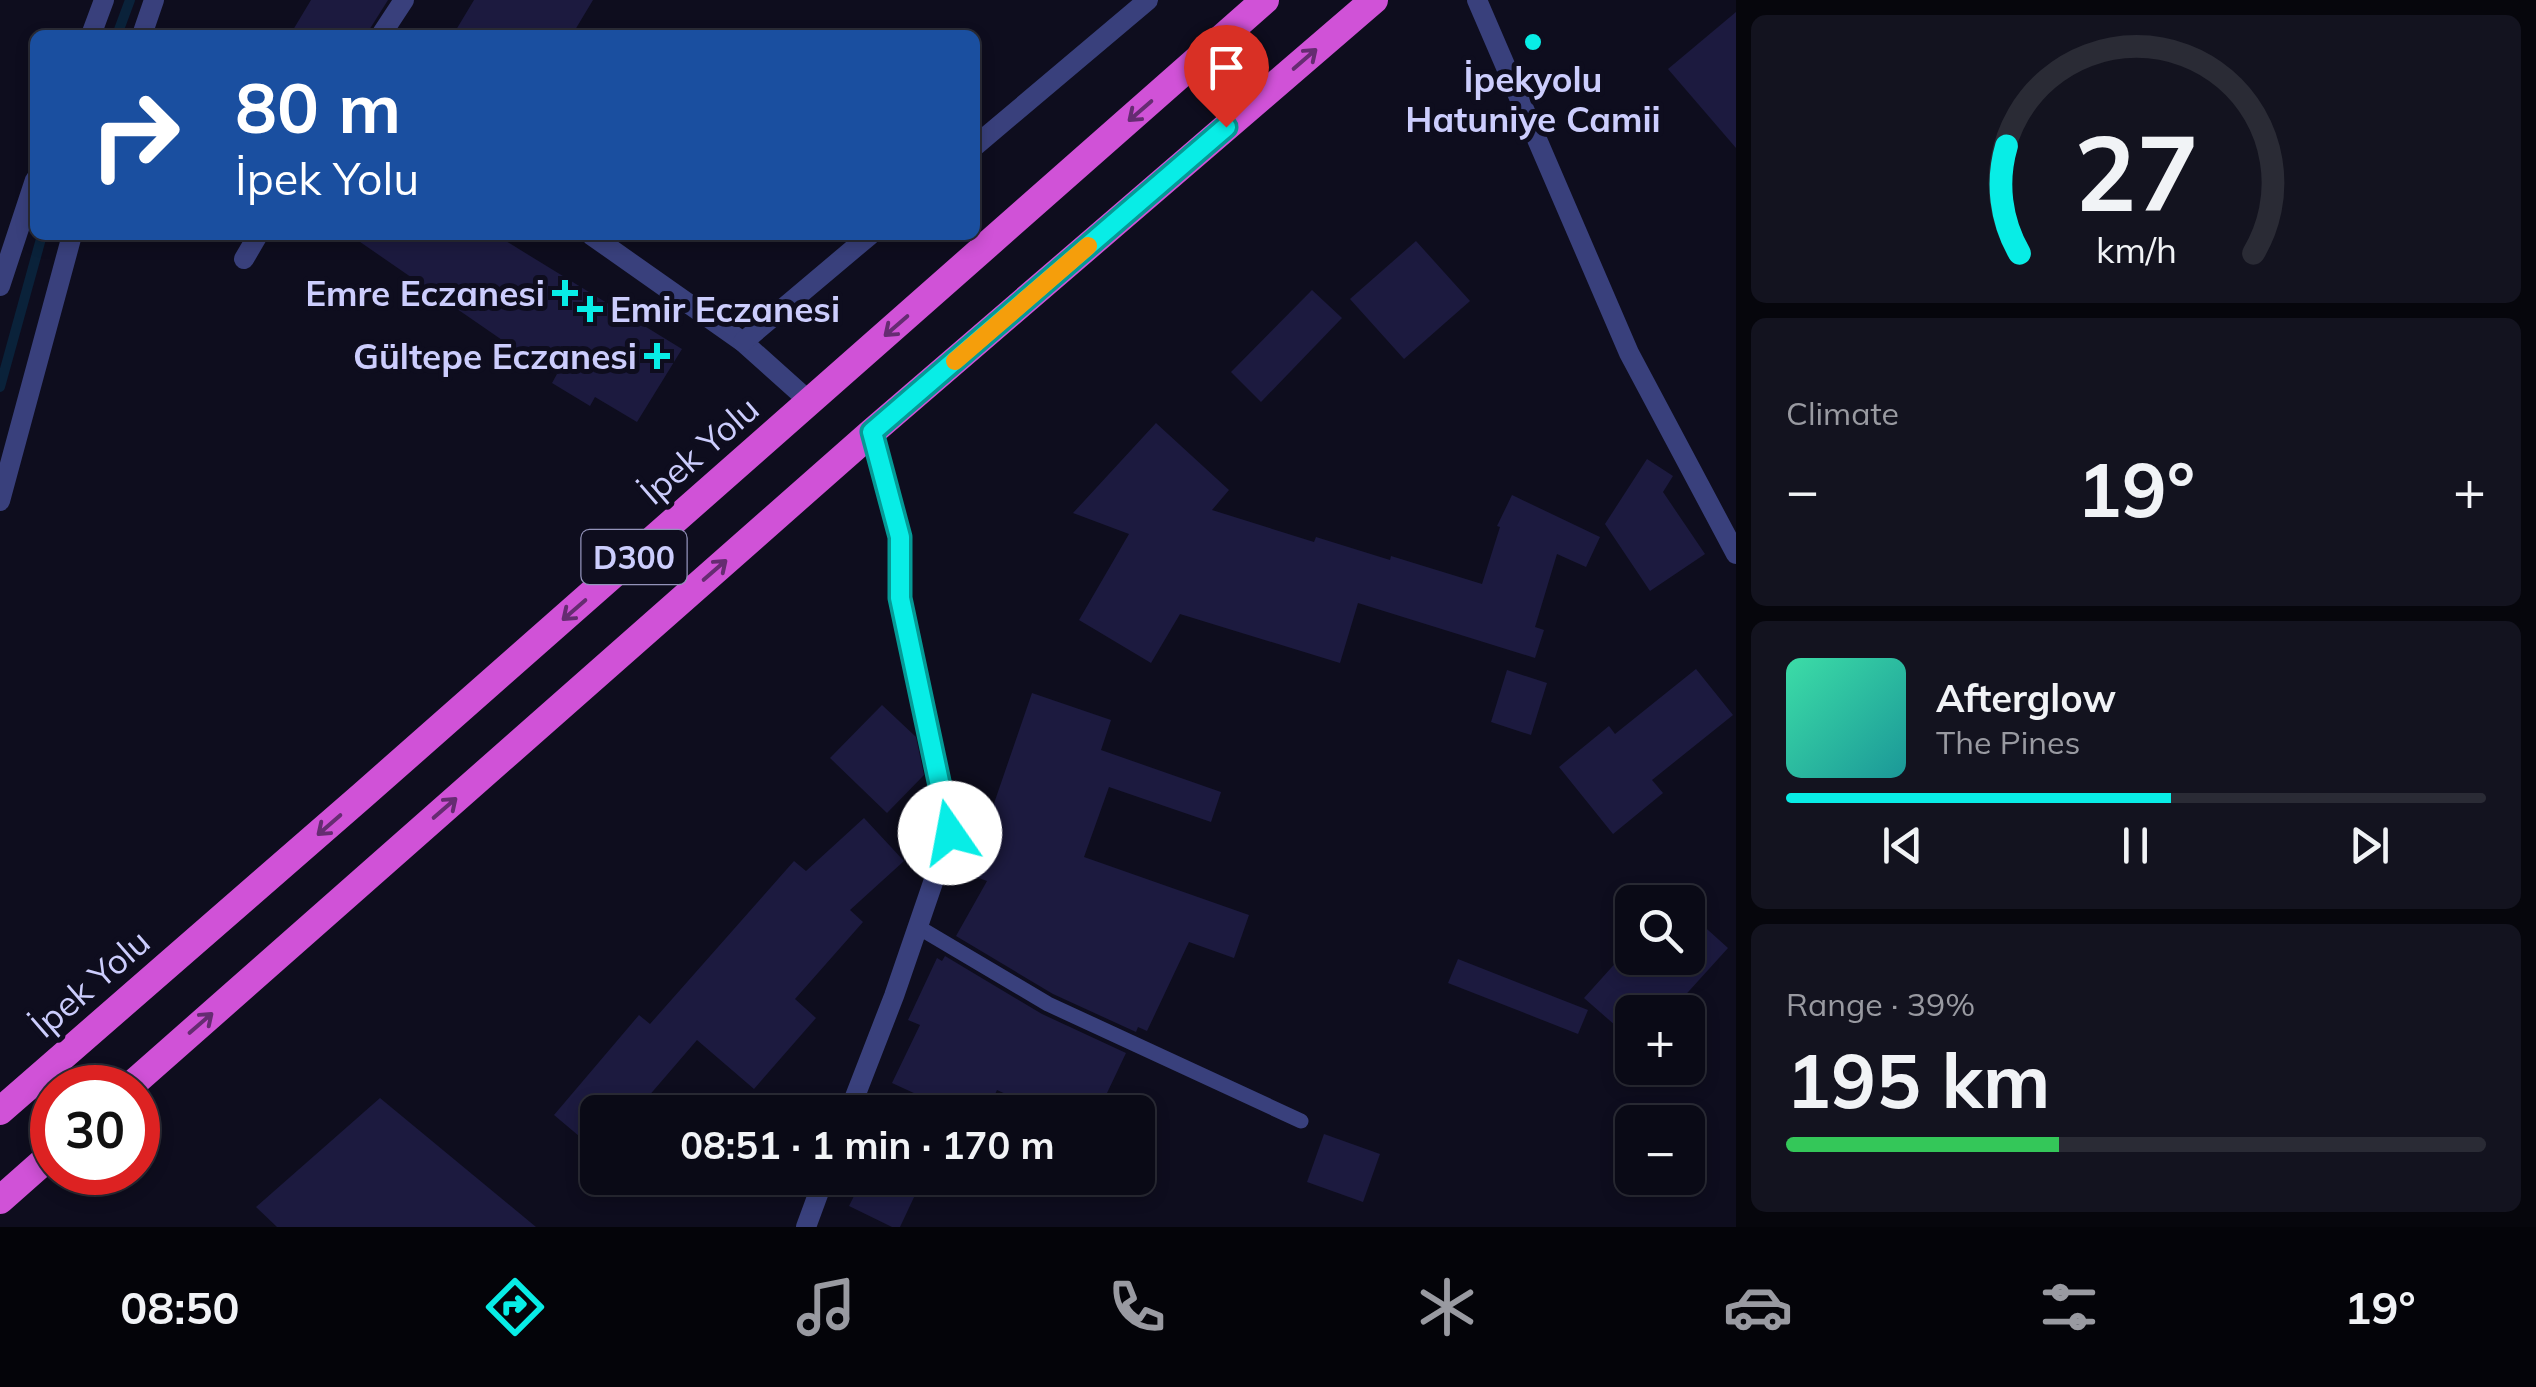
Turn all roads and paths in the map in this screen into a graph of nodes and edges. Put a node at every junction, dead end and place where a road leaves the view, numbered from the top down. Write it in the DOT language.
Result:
graph roads {
  1 [pos="104,0"];
  2 [pos="154,0"];
  3 [pos="404,0"];
  4 [pos="1148,0"];
  5 [pos="1265,0"];
  6 [pos="1374,0"];
  7 [pos="1477,0"];
  8 [pos="92,30"];
  9 [pos="144,30"];
  10 [pos="384,30"];
  11 [pos="980,142"];
  12 [pos="30,195"];
  13 [pos="71,240"];
  14 [pos="255,240"];
  15 [pos="597,240"];
  16 [pos="864,240"];
  17 [pos="244,259"];
  18 [pos="0,286"];
  19 [pos="743,342"];
  20 [pos="810,402"];
  21 [pos="872,432"];
  22 [pos="0,501"];
  23 [pos="1736,554"];
  24 [pos="918,927"];
  25 [pos="154,1065"];
  26 [pos="856,1095"];
  27 [pos="0,1111"];
  28 [pos="1301,1121"];
  29 [pos="30,1173"];
  30 [pos="818,1195"];
  31 [pos="0,1200"];
  32 [pos="806,1227"];
  1 -- 8 [label="street"];
  2 -- 9 [label="street"];
  3 -- 10 [label="street"];
  4 -- 11 [label="street"];
  5 -- 20 [label="highway, İpek Yolu / D300, one-way"];
  21 -- 6 [label="highway, D300, one-way"];
  7 -- 23 [label="street"];
  12 -- 18 [label="street"];
  13 -- 22 [label="street"];
  14 -- 17 [label="street"];
  15 -- 19 [label="street"];
  16 -- 19 [label="street"];
  19 -- 20 [label="street"];
  20 -- 27 [label="highway, İpek Yolu / D300, one-way"];
  21 -- 24 [label="street"];
  25 -- 21 [label="highway, D300, one-way"];
  24 -- 26 [label="street"];
  24 -- 28 [label="lane"];
  29 -- 31 [label="highway"];
  30 -- 32 [label="street"];
}
